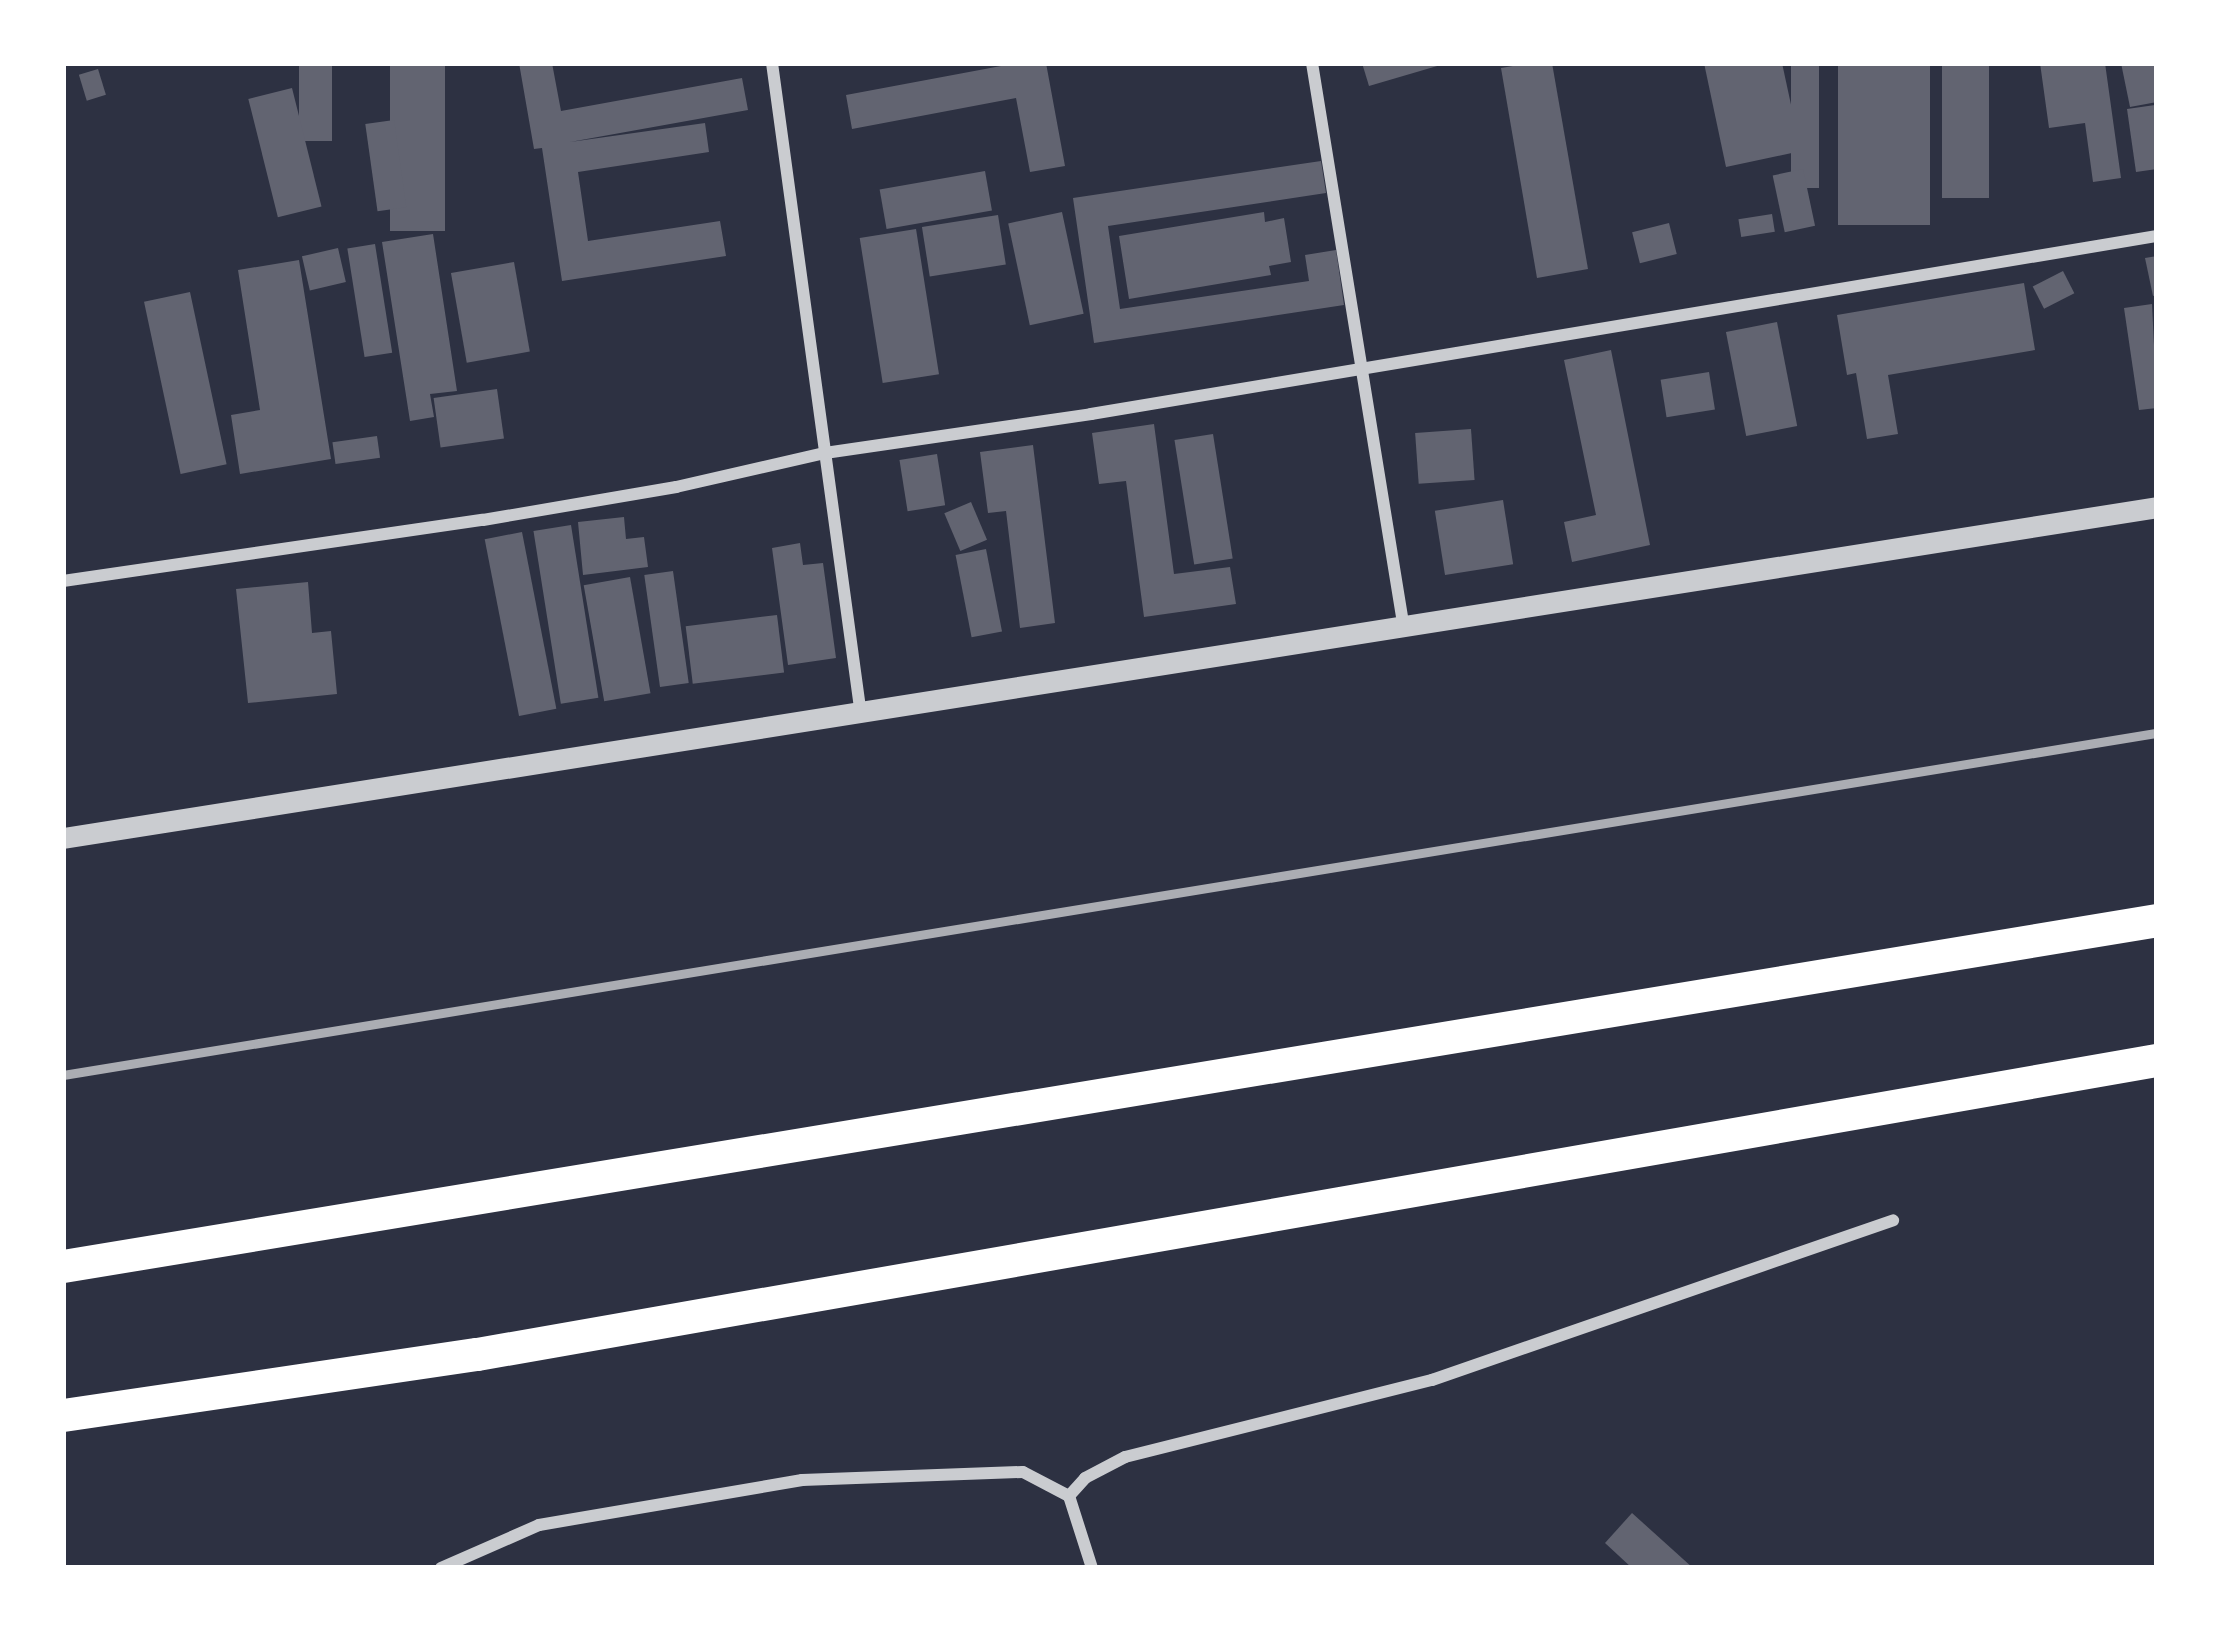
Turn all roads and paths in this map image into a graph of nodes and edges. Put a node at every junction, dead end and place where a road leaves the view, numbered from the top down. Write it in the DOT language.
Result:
graph roads {
  1 [pos="772,63"];
  2 [pos="1312,63"];
  3 [pos="2157,236"];
  4 [pos="1365,365"];
  5 [pos="826,453"];
  6 [pos="2157,507"];
  7 [pos="63,580"];
  8 [pos="1404,629"];
  9 [pos="862,715"];
  10 [pos="63,838"];
  11 [pos="2157,920"];
  12 [pos="2157,1060"];
  13 [pos="1893,1220"];
  14 [pos="63,1266"];
  15 [pos="63,1415"];
  16 [pos="1069,1496"];
  17 [pos="441,1568"];
  18 [pos="1092,1568"];
  1 -- 5 [label="street"];
  2 -- 4 [label="street"];
  3 -- 4 [label="street"];
  4 -- 5 [label="street"];
  4 -- 8 [label="street"];
  5 -- 7 [label="street"];
  5 -- 9 [label="street"];
  6 -- 8 [label="street"];
  8 -- 9 [label="street"];
  9 -- 10 [label="street"];
  11 -- 14 [label="highway"];
  12 -- 15 [label="highway"];
  13 -- 16 [label="street"];
  16 -- 17 [label="street"];
  16 -- 18 [label="street"];
}
